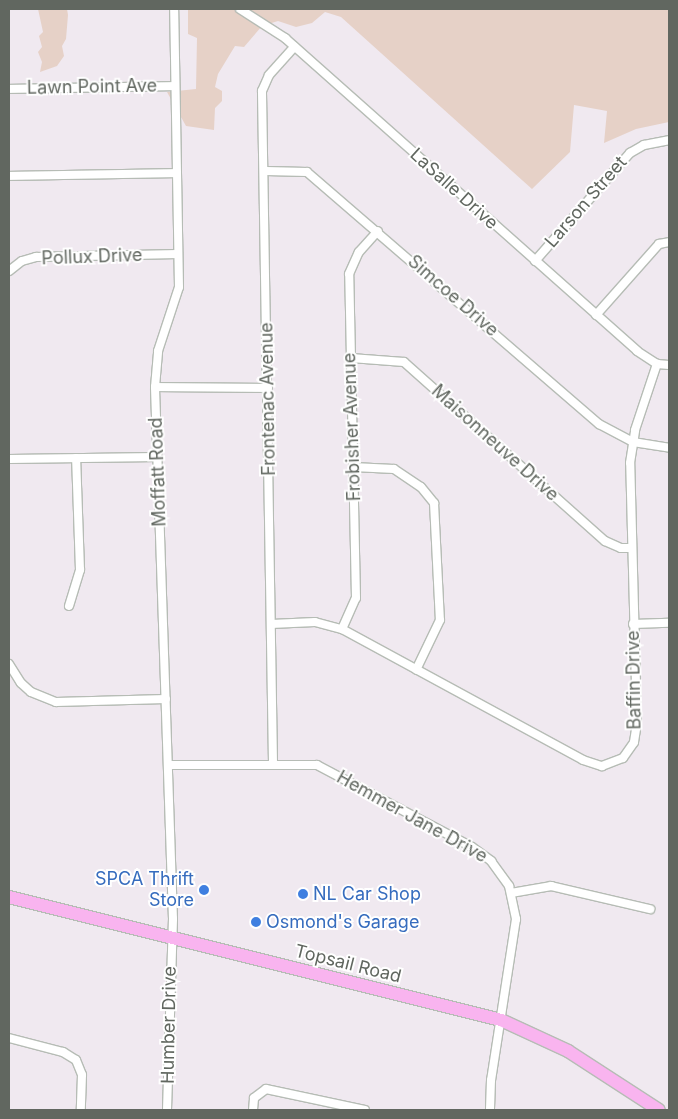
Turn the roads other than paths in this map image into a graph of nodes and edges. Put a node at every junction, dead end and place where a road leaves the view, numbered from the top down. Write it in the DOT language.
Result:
graph roads {
  1 [pos="174,9"];
  2 [pos="240,9"];
  3 [pos="294,47"];
  4 [pos="175,86"];
  5 [pos="9,89"];
  6 [pos="669,140"];
  7 [pos="266,171"];
  8 [pos="177,172"];
  9 [pos="9,176"];
  10 [pos="378,231"];
  11 [pos="669,242"];
  12 [pos="178,254"];
  13 [pos="535,262"];
  14 [pos="9,271"];
  15 [pos="596,315"];
  16 [pos="351,358"];
  17 [pos="657,364"];
  18 [pos="669,365"];
  19 [pos="155,387"];
  20 [pos="268,388"];
  21 [pos="633,442"];
  22 [pos="669,448"];
  23 [pos="157,457"];
  24 [pos="76,458"];
  25 [pos="9,459"];
  26 [pos="354,467"];
  27 [pos="632,548"];
  28 [pos="69,606"];
  29 [pos="669,623"];
  30 [pos="271,624"];
  31 [pos="633,624"];
  32 [pos="342,629"];
  33 [pos="9,664"];
  34 [pos="416,670"];
  35 [pos="166,700"];
  36 [pos="273,763"];
  37 [pos="168,765"];
  38 [pos="512,893"];
  39 [pos="9,897"];
  40 [pos="650,909"];
  41 [pos="171,939"];
  42 [pos="501,1020"];
  43 [pos="9,1038"];
  44 [pos="81,1110"];
  45 [pos="168,1110"];
  46 [pos="253,1110"];
  47 [pos="365,1110"];
  48 [pos="490,1110"];
  49 [pos="659,1110"];
  1 -- 4 [label="street, Moffatt Road"];
  2 -- 3 [label="street, LaSalle Drive"];
  3 -- 7 [label="street, Frontenac Avenue"];
  3 -- 13 [label="street, LaSalle Drive"];
  4 -- 5 [label="street, Lawn Point Ave"];
  4 -- 8 [label="street, Moffatt Road"];
  6 -- 13 [label="street, Larson Street"];
  7 -- 10 [label="street, Simcoe Drive"];
  7 -- 20 [label="street, Frontenac Avenue"];
  8 -- 9 [label="street"];
  8 -- 12 [label="street, Moffatt Road"];
  10 -- 16 [label="street, Frobisher Avenue"];
  10 -- 21 [label="street, Simcoe Drive"];
  11 -- 15 [label="street"];
  12 -- 14 [label="street, Pollux Drive"];
  12 -- 19 [label="street, Moffatt Road"];
  13 -- 15 [label="street, LaSalle Drive"];
  15 -- 17 [label="street, LaSalle Drive"];
  16 -- 26 [label="street, Frobisher Avenue"];
  16 -- 27 [label="street, Maisonneuve Drive"];
  17 -- 18 [label="street, LaSalle Drive"];
  17 -- 21 [label="street, Baffin Drive"];
  19 -- 20 [label="street"];
  19 -- 23 [label="street, Moffatt Road"];
  20 -- 30 [label="street, Frontenac Avenue"];
  21 -- 22 [label="street, Simcoe Drive"];
  21 -- 27 [label="street, Baffin Drive"];
  23 -- 24 [label="street"];
  23 -- 35 [label="street, Moffatt Road"];
  24 -- 25 [label="street"];
  24 -- 28 [label="street"];
  26 -- 32 [label="street, Frobisher Avenue"];
  26 -- 34 [label="street"];
  27 -- 31 [label="street, Baffin Drive"];
  29 -- 31 [label="street"];
  30 -- 32 [label="street, Baffin Drive"];
  30 -- 36 [label="street, Frontenac Avenue"];
  31 -- 34 [label="street, Baffin Drive"];
  32 -- 34 [label="street, Baffin Drive"];
  33 -- 35 [label="street"];
  35 -- 37 [label="street, Moffatt Road"];
  36 -- 37 [label="street, Hemmer Jane Drive"];
  36 -- 38 [label="street, Hemmer Jane Drive"];
  37 -- 41 [label="street, Moffatt Road"];
  38 -- 40 [label="street"];
  38 -- 42 [label="street, Hemmer Jane Drive"];
  39 -- 41 [label="main road, Topsail Road"];
  41 -- 42 [label="main road, Topsail Road"];
  41 -- 45 [label="street, Humber Drive"];
  42 -- 48 [label="street, Hemmer Jane Drive"];
  42 -- 49 [label="main road, Topsail Road"];
  43 -- 44 [label="street"];
  46 -- 47 [label="street"];
}
